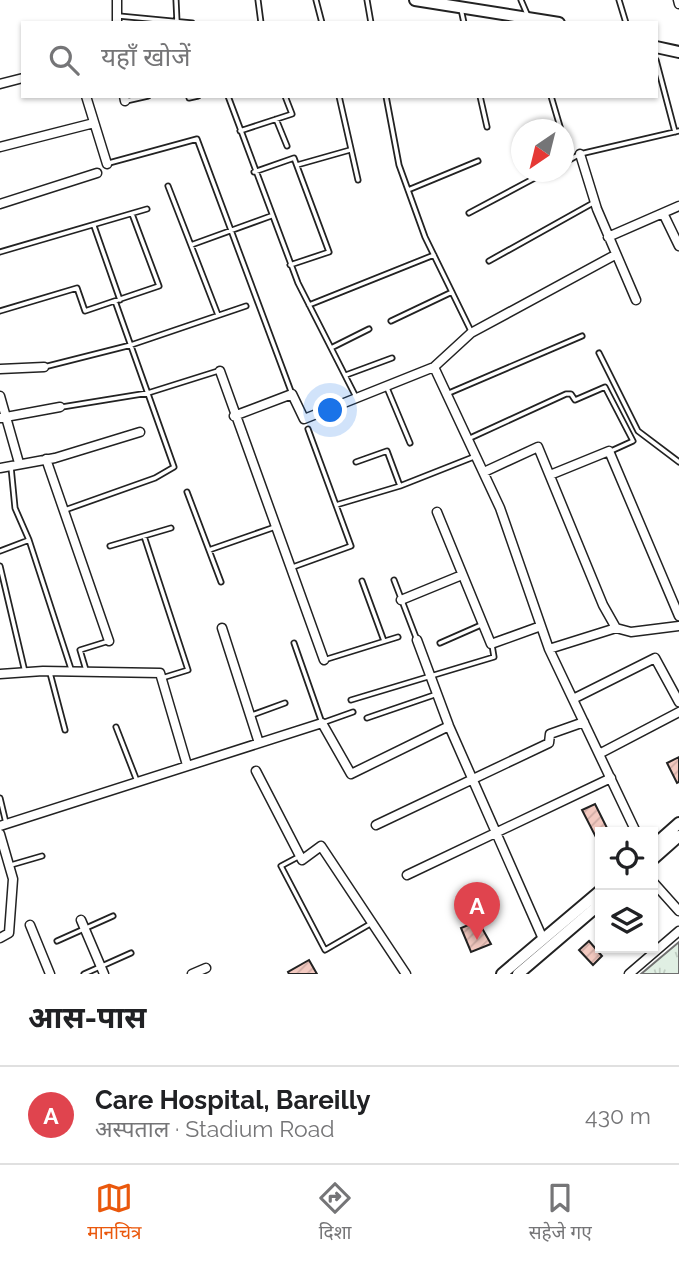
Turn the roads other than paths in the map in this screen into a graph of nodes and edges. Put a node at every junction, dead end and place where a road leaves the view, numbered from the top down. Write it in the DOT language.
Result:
graph roads {
  1 [pos="117,0"];
  2 [pos="176,0"];
  3 [pos="258,0"];
  4 [pos="316,0"];
  5 [pos="366,0"];
  6 [pos="415,0"];
  7 [pos="521,0"];
  8 [pos="619,0"];
  9 [pos="437,2"];
  10 [pos="460,7"];
  11 [pos="117,19"];
  12 [pos="529,20"];
  13 [pos="157,21"];
  14 [pos="177,21"];
  15 [pos="261,21"];
  16 [pos="321,21"];
  17 [pos="371,21"];
  18 [pos="464,21"];
  19 [pos="625,21"];
  20 [pos="658,47"];
  21 [pos="679,52"];
  22 [pos="658,67"];
  23 [pos="21,79"];
  24 [pos="0,84"];
  25 [pos="87,98"];
  26 [pos="230,98"];
  27 [pos="286,98"];
  28 [pos="339,98"];
  29 [pos="386,98"];
  30 [pos="480,98"];
  31 [pos="552,98"];
  32 [pos="276,119"];
  33 [pos="558,119"];
  34 [pos="94,123"];
  35 [pos="487,127"];
  36 [pos="240,131"];
  37 [pos="677,132"];
  38 [pos="287,146"];
  39 [pos="0,147"];
  40 [pos="350,150"];
  41 [pos="580,155"];
  42 [pos="574,158"];
  43 [pos="478,161"];
  44 [pos="107,164"];
  45 [pos="296,165"];
  46 [pos="254,172"];
  47 [pos="97,173"];
  48 [pos="358,180"];
  49 [pos="528,182"];
  50 [pos="169,186"];
  51 [pos="408,190"];
  52 [pos="594,202"];
  53 [pos="0,205"];
  54 [pos="679,206"];
  55 [pos="147,209"];
  56 [pos="663,213"];
  57 [pos="132,214"];
  58 [pos="469,214"];
  59 [pos="271,216"];
  60 [pos="94,226"];
  61 [pos="231,230"];
  62 [pos="608,237"];
  63 [pos="191,245"];
  64 [pos="679,246"];
  65 [pos="0,252"];
  66 [pos="434,255"];
  67 [pos="615,255"];
  68 [pos="489,261"];
  69 [pos="290,265"];
  70 [pos="452,292"];
  71 [pos="636,300"];
  72 [pos="118,301"];
  73 [pos="309,304"];
  74 [pos="246,306"];
  75 [pos="0,311"];
  76 [pos="218,316"];
  77 [pos="391,321"];
  78 [pos="369,328"];
  79 [pos="471,333"];
  80 [pos="582,336"];
  81 [pos="131,345"];
  82 [pos="333,348"];
  83 [pos="599,353"];
  84 [pos="392,358"];
  85 [pos="44,367"];
  86 [pos="434,367"];
  87 [pos="0,369"];
  88 [pos="220,370"];
  89 [pos="346,375"];
  90 [pos="386,386"];
  91 [pos="148,393"];
  92 [pos="292,394"];
  93 [pos="447,394"];
  94 [pos="0,396"];
  95 [pos="356,398"];
  96 [pos="60,407"];
  97 [pos="234,416"];
  98 [pos="3,417"];
  99 [pos="308,429"];
  100 [pos="140,432"];
  101 [pos="468,439"];
  102 [pos="410,443"];
  103 [pos="609,452"];
  104 [pos="476,456"];
  105 [pos="46,459"];
  106 [pos="356,462"];
  107 [pos="679,462"];
  108 [pos="15,464"];
  109 [pos="0,468"];
  110 [pos="484,472"];
  111 [pos="550,475"];
  112 [pos="400,486"];
  113 [pos="187,492"];
  114 [pos="336,505"];
  115 [pos="63,511"];
  116 [pos="437,512"];
  117 [pos="275,527"];
  118 [pos="171,528"];
  119 [pos="144,536"];
  120 [pos="29,540"];
  121 [pos="110,546"];
  122 [pos="209,550"];
  123 [pos="0,551"];
  124 [pos="0,566"];
  125 [pos="291,568"];
  126 [pos="462,576"];
  127 [pos="394,580"];
  128 [pos="362,581"];
  129 [pos="221,582"];
  130 [pos="401,600"];
  131 [pos="679,616"];
  132 [pos="483,624"];
  133 [pos="541,626"];
  134 [pos="679,626"];
  135 [pos="222,628"];
  136 [pos="616,628"];
  137 [pos="398,637"];
  138 [pos="417,640"];
  139 [pos="109,641"];
  140 [pos="384,641"];
  141 [pos="294,643"];
  142 [pos="440,643"];
  143 [pos="491,644"];
  144 [pos="549,649"];
  145 [pos="324,660"];
  146 [pos="50,671"];
  147 [pos="72,671"];
  148 [pos="25,672"];
  149 [pos="86,672"];
  150 [pos="0,674"];
  151 [pos="430,677"];
  152 [pos="161,678"];
  153 [pos="437,694"];
  154 [pos="573,699"];
  155 [pos="351,700"];
  156 [pos="679,702"];
  157 [pos="285,703"];
  158 [pos="353,712"];
  159 [pos="679,712"];
  160 [pos="250,716"];
  161 [pos="367,718"];
  162 [pos="584,722"];
  163 [pos="322,723"];
  164 [pos="449,726"];
  165 [pos="116,727"];
  166 [pos="65,730"];
  167 [pos="259,743"];
  168 [pos="599,754"];
  169 [pos="187,765"];
  170 [pos="256,771"];
  171 [pos="472,778"];
  172 [pos="611,778"];
  173 [pos="137,781"];
  174 [pos="0,798"];
  175 [pos="679,823"];
  176 [pos="3,825"];
  177 [pos="376,825"];
  178 [pos="634,827"];
  179 [pos="495,831"];
  180 [pos="0,834"];
  181 [pos="679,836"];
  182 [pos="658,842"];
  183 [pos="658,855"];
  184 [pos="42,856"];
  185 [pos="300,856"];
  186 [pos="9,866"];
  187 [pos="407,875"];
  188 [pos="658,888"];
  189 [pos="595,895"];
  190 [pos="595,908"];
  191 [pos="679,911"];
  192 [pos="113,916"];
  193 [pos="370,924"];
  194 [pos="30,925"];
  195 [pos="83,925"];
  196 [pos="679,930"];
  197 [pos="0,938"];
  198 [pos="543,939"];
  199 [pos="57,941"];
  200 [pos="131,953"];
  201 [pos="206,968"];
  202 [pos="102,970"];
  203 [pos="50,974"];
  204 [pos="83,974"];
  205 [pos="192,974"];
  206 [pos="406,974"];
  207 [pos="502,974"];
  208 [pos="518,974"];
  209 [pos="629,974"];
  1 -- 11 [label="street"];
  2 -- 14 [label="lane"];
  3 -- 15 [label="lane"];
  4 -- 16 [label="lane"];
  5 -- 17 [label="lane"];
  6 -- 9 [label="main road"];
  7 -- 12 [label="lane"];
  8 -- 19 [label="lane"];
  9 -- 10 [label="main road"];
  10 -- 12 [label="main road"];
  10 -- 18 [label="lane"];
  11 -- 13 [label="lane"];
  20 -- 21 [label="main road"];
  22 -- 37 [label="lane"];
  23 -- 24 [label="street"];
  25 -- 34 [label="street"];
  26 -- 36 [label="lane"];
  27 -- 32 [label="lane"];
  28 -- 40 [label="lane"];
  29 -- 51 [label="lane"];
  30 -- 35 [label="lane"];
  31 -- 33 [label="lane"];
  32 -- 36 [label="lane"];
  32 -- 38 [label="lane"];
  34 -- 39 [label="street"];
  34 -- 44 [label="street"];
  36 -- 46 [label="lane"];
  37 -- 41 [label="lane"];
  40 -- 45 [label="lane"];
  40 -- 48 [label="lane"];
  41 -- 42 [label="lane"];
  41 -- 52 [label="street"];
  43 -- 51 [label="lane"];
  44 -- 61 [label="lane"];
  45 -- 46 [label="lane"];
  45 -- 69 [label="lane"];
  46 -- 59 [label="lane"];
  47 -- 53 [label="street"];
  49 -- 58 [label="lane"];
  50 -- 63 [label="lane"];
  51 -- 66 [label="lane"];
  52 -- 62 [label="street"];
  52 -- 68 [label="lane"];
  54 -- 56 [label="street"];
  55 -- 57 [label="lane"];
  56 -- 62 [label="street"];
  56 -- 64 [label="street"];
  57 -- 60 [label="lane"];
  57 -- 72 [label="lane"];
  59 -- 61 [label="lane"];
  59 -- 69 [label="lane"];
  60 -- 65 [label="lane"];
  60 -- 72 [label="lane"];
  61 -- 63 [label="lane"];
  61 -- 92 [label="lane"];
  62 -- 67 [label="street"];
  63 -- 76 [label="lane"];
  66 -- 70 [label="lane"];
  66 -- 73 [label="lane"];
  67 -- 71 [label="street"];
  67 -- 79 [label="street"];
  69 -- 73 [label="lane"];
  70 -- 77 [label="lane"];
  70 -- 79 [label="lane"];
  72 -- 75 [label="lane"];
  72 -- 81 [label="lane"];
  73 -- 82 [label="lane"];
  74 -- 76 [label="lane"];
  76 -- 81 [label="lane"];
  78 -- 82 [label="lane"];
  79 -- 86 [label="street"];
  80 -- 93 [label="lane"];
  81 -- 85 [label="lane"];
  81 -- 91 [label="lane"];
  82 -- 89 [label="lane"];
  83 -- 107 [label="lane"];
  84 -- 89 [label="lane"];
  85 -- 87 [label="street"];
  86 -- 90 [label="street"];
  86 -- 93 [label="street"];
  88 -- 91 [label="lane"];
  88 -- 97 [label="street"];
  89 -- 95 [label="lane"];
  90 -- 95 [label="street"];
  90 -- 102 [label="lane"];
  91 -- 96 [label="lane"];
  91 -- 115 [label="lane"];
  92 -- 95 [label="street"];
  92 -- 97 [label="street"];
  93 -- 101 [label="street"];
  94 -- 98 [label="street"];
  96 -- 98 [label="street"];
  97 -- 117 [label="street"];
  98 -- 108 [label="street"];
  99 -- 114 [label="lane"];
  100 -- 105 [label="street"];
  101 -- 103 [label="lane"];
  101 -- 104 [label="street"];
  103 -- 111 [label="street"];
  103 -- 131 [label="street"];
  104 -- 110 [label="street"];
  104 -- 112 [label="lane"];
  105 -- 108 [label="street"];
  105 -- 115 [label="street"];
  106 -- 112 [label="lane"];
  108 -- 109 [label="street"];
  108 -- 120 [label="lane"];
  110 -- 111 [label="street"];
  110 -- 133 [label="street"];
  111 -- 136 [label="street"];
  112 -- 114 [label="lane"];
  113 -- 122 [label="lane"];
  114 -- 125 [label="lane"];
  115 -- 139 [label="street"];
  116 -- 126 [label="street"];
  117 -- 122 [label="lane"];
  117 -- 125 [label="street"];
  118 -- 119 [label="lane"];
  119 -- 121 [label="lane"];
  119 -- 152 [label="lane"];
  120 -- 123 [label="lane"];
  120 -- 147 [label="lane"];
  122 -- 129 [label="lane"];
  124 -- 148 [label="lane"];
  125 -- 145 [label="street"];
  126 -- 130 [label="street"];
  126 -- 132 [label="street"];
  127 -- 130 [label="lane"];
  128 -- 140 [label="lane"];
  130 -- 138 [label="lane"];
  132 -- 142 [label="lane"];
  132 -- 143 [label="street"];
  133 -- 143 [label="street"];
  133 -- 144 [label="street"];
  134 -- 136 [label="street"];
  135 -- 160 [label="street"];
  136 -- 144 [label="street"];
  137 -- 140 [label="lane"];
  138 -- 151 [label="street"];
  139 -- 149 [label="lane"];
  140 -- 145 [label="lane"];
  141 -- 163 [label="lane"];
  143 -- 151 [label="lane"];
  144 -- 154 [label="street"];
  146 -- 147 [label="street"];
  146 -- 148 [label="street"];
  146 -- 166 [label="lane"];
  147 -- 149 [label="street"];
  148 -- 150 [label="street"];
  149 -- 152 [label="street"];
  151 -- 153 [label="street"];
  151 -- 155 [label="lane"];
  152 -- 169 [label="street"];
  153 -- 161 [label="lane"];
  153 -- 164 [label="street"];
  154 -- 156 [label="street"];
  154 -- 162 [label="street"];
  157 -- 160 [label="lane"];
  158 -- 163 [label="lane"];
  159 -- 168 [label="street"];
  160 -- 167 [label="street"];
  162 -- 168 [label="street"];
  162 -- 171 [label="street"];
  163 -- 164 [label="street"];
  163 -- 167 [label="street"];
  164 -- 171 [label="street"];
  165 -- 173 [label="lane"];
  167 -- 169 [label="street"];
  168 -- 172 [label="street"];
  169 -- 173 [label="street"];
  170 -- 185 [label="street"];
  171 -- 177 [label="street"];
  171 -- 179 [label="street"];
  172 -- 178 [label="street"];
  172 -- 179 [label="street"];
  173 -- 176 [label="street"];
  174 -- 176 [label="lane"];
  175 -- 182 [label="main road"];
  179 -- 187 [label="street"];
  179 -- 198 [label="street"];
  180 -- 186 [label="street"];
  181 -- 183 [label="main road"];
  184 -- 186 [label="lane"];
  185 -- 193 [label="street"];
  185 -- 193 [label="lane"];
  186 -- 197 [label="street"];
  188 -- 191 [label="street"];
  189 -- 198 [label="main road"];
  190 -- 208 [label="main road"];
  192 -- 195 [label="lane"];
  193 -- 206 [label="street"];
  194 -- 203 [label="street"];
  195 -- 199 [label="lane"];
  195 -- 202 [label="street"];
  196 -- 209 [label="street"];
  198 -- 207 [label="main road"];
  200 -- 202 [label="lane"];
  201 -- 205 [label="street"];
  202 -- 204 [label="lane"];
}
